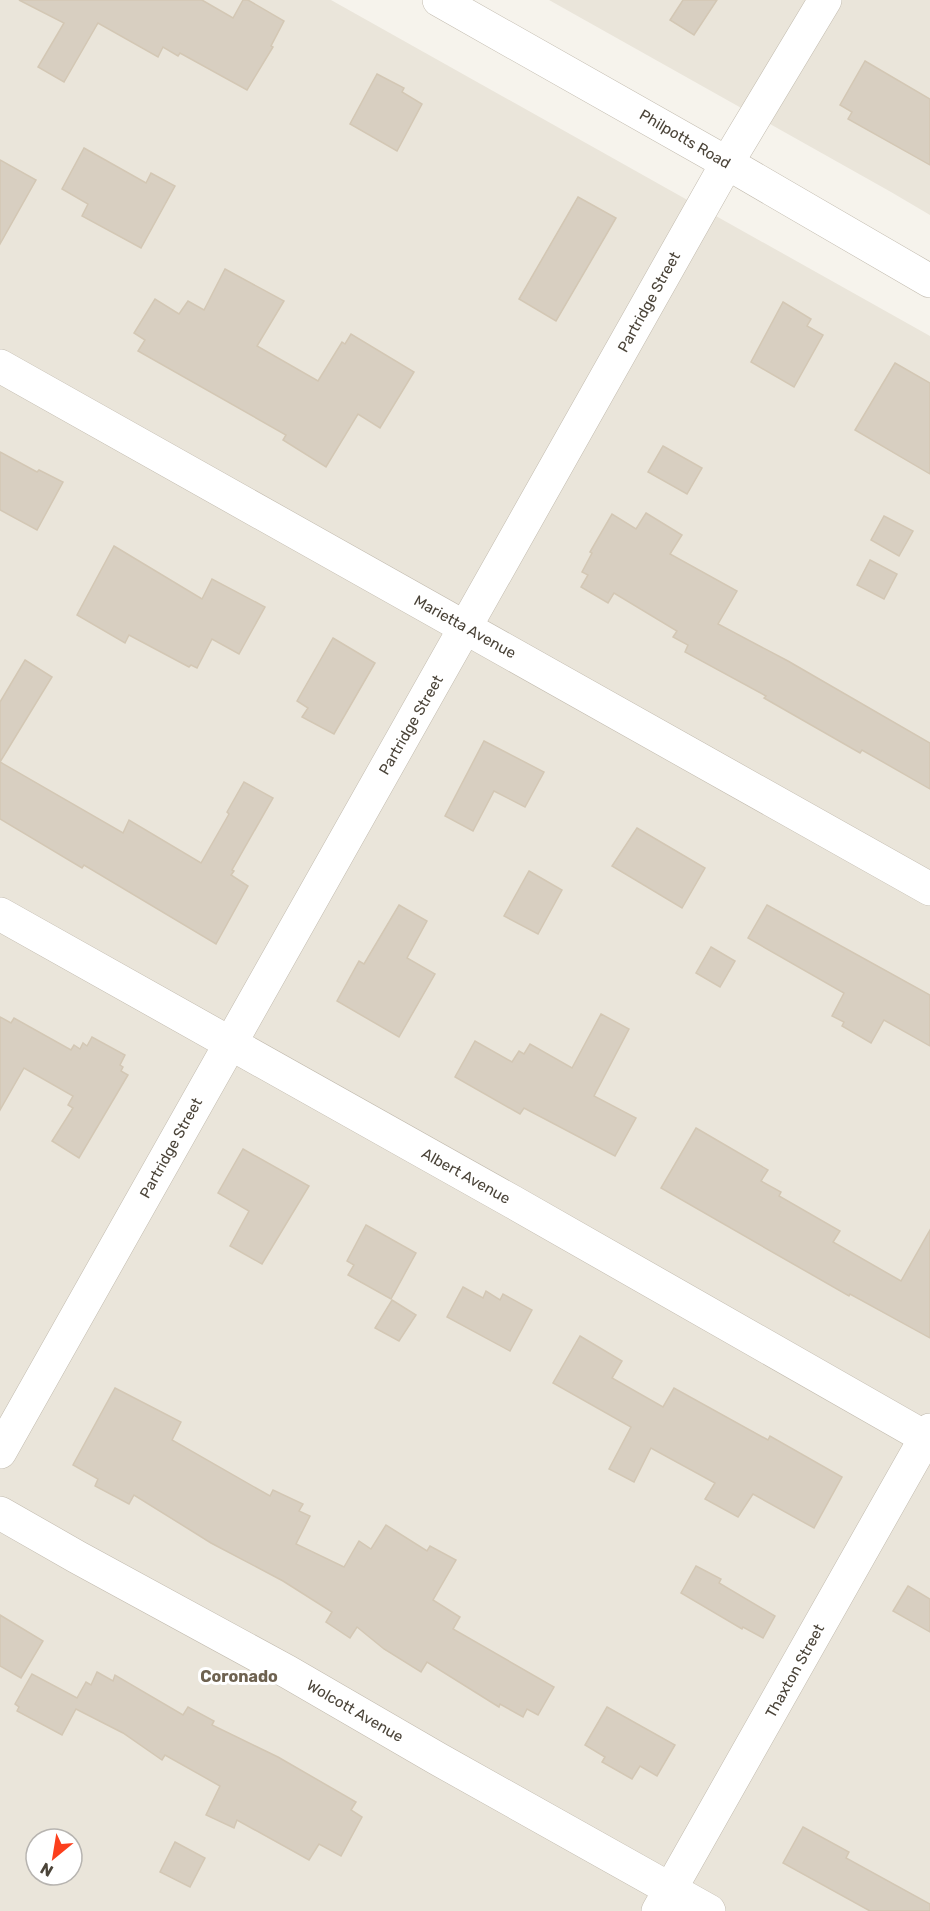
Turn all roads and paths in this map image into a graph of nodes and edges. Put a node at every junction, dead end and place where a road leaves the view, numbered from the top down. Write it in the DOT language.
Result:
graph roads {
  1 [pos="439,0"];
  2 [pos="825,0"];
  3 [pos="727,163"];
  4 [pos="930,281"];
  5 [pos="0,366"];
  6 [pos="466,627"];
  7 [pos="930,889"];
  8 [pos="0,914"];
  9 [pos="230,1045"];
  10 [pos="929,1436"];
  11 [pos="0,1452"];
  12 [pos="0,1513"];
  13 [pos="664,1900"];
  14 [pos="709,1911"];
  1 -- 3 [label="street, Philpotts Road"];
  2 -- 3 [label="street, Partridge Street"];
  3 -- 4 [label="street, Philpotts Road"];
  3 -- 6 [label="street, Partridge Street"];
  5 -- 6 [label="street, Marietta Avenue"];
  6 -- 7 [label="street, Marietta Avenue"];
  6 -- 9 [label="street, Partridge Street"];
  8 -- 9 [label="street, Albert Avenue"];
  9 -- 10 [label="street, Albert Avenue"];
  9 -- 11 [label="street, Partridge Street"];
  10 -- 13 [label="street, Thaxton Street"];
  12 -- 13 [label="street, Wolcott Avenue"];
  13 -- 14 [label="street, Wolcott Avenue"];
}
